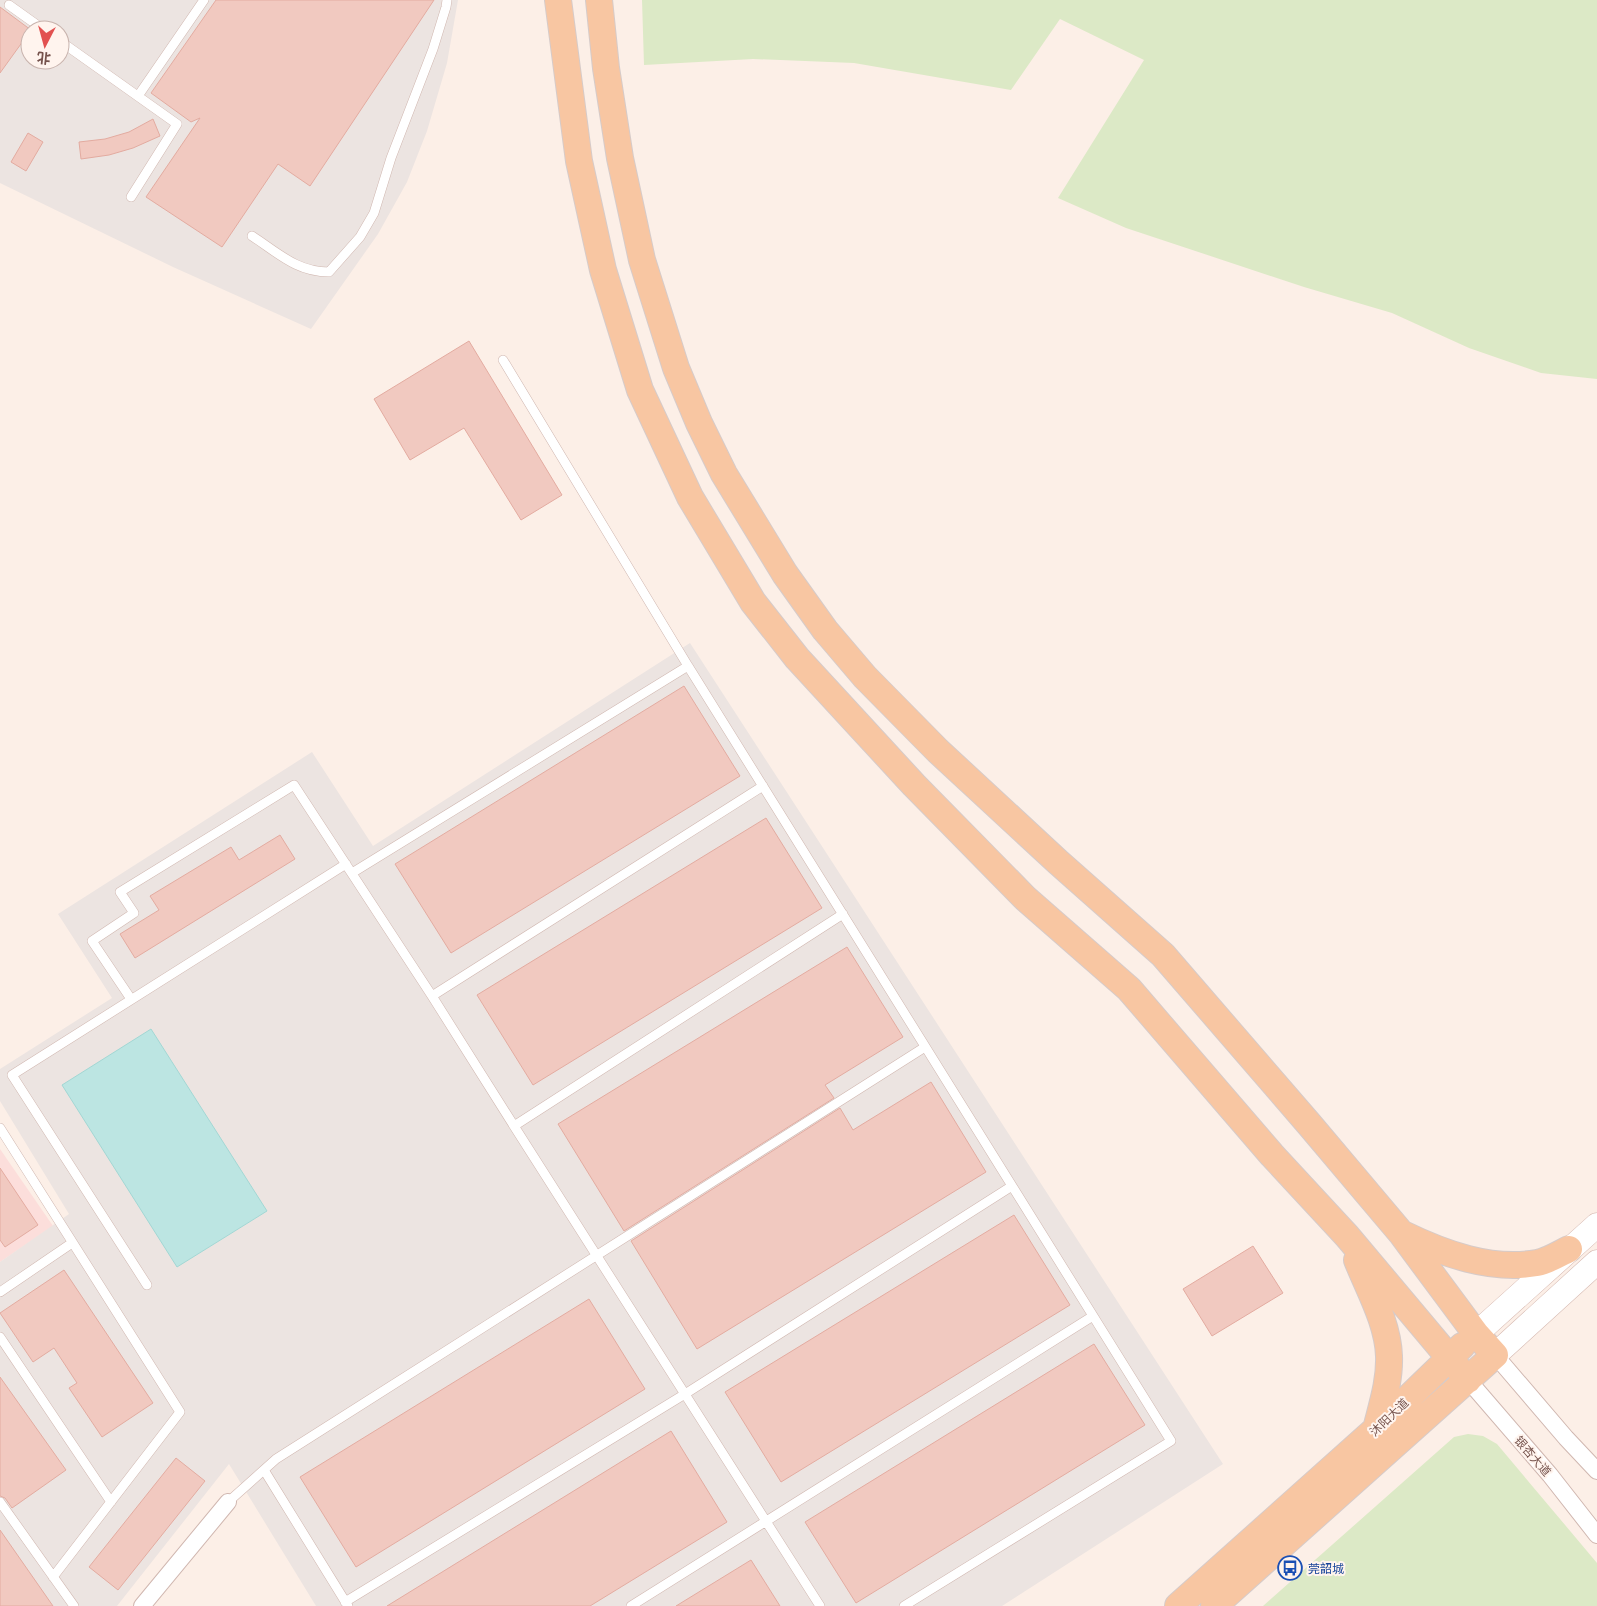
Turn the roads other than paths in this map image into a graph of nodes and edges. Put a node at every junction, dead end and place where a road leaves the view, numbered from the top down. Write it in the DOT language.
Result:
graph roads {
  1 [pos="204,0"];
  2 [pos="447,0"];
  3 [pos="558,0"];
  4 [pos="599,0"];
  5 [pos="9,5"];
  6 [pos="30,20"];
  7 [pos="70,48"];
  8 [pos="138,96"];
  9 [pos="131,197"];
  10 [pos="252,236"];
  11 [pos="503,360"];
  12 [pos="688,666"];
  13 [pos="763,786"];
  14 [pos="346,864"];
  15 [pos="352,873"];
  16 [pos="843,914"];
  17 [pos="432,996"];
  18 [pos="131,1000"];
  19 [pos="925,1047"];
  20 [pos="514,1126"];
  21 [pos="0,1128"];
  22 [pos="1012,1186"];
  23 [pos="1597,1225"];
  24 [pos="1401,1233"];
  25 [pos="1347,1236"];
  26 [pos="72,1243"];
  27 [pos="1569,1249"];
  28 [pos="596,1256"];
  29 [pos="1597,1262"];
  30 [pos="147,1285"];
  31 [pos="0,1292"];
  32 [pos="1093,1316"];
  33 [pos="1476,1334"];
  34 [pos="0,1337"];
  35 [pos="1495,1355"];
  36 [pos="1449,1359"];
  37 [pos="1468,1380"];
  38 [pos="685,1394"];
  39 [pos="1375,1430"];
  40 [pos="264,1470"];
  41 [pos="1597,1471"];
  42 [pos="0,1502"];
  43 [pos="111,1502"];
  44 [pos="228,1502"];
  45 [pos="766,1520"];
  46 [pos="1597,1534"];
  47 [pos="53,1577"];
  48 [pos="347,1604"];
  49 [pos="74,1606"];
  50 [pos="142,1606"];
  51 [pos="631,1606"];
  52 [pos="820,1606"];
  53 [pos="904,1606"];
  54 [pos="1178,1606"];
  55 [pos="1214,1606"];
  1 -- 8 [label="lane"];
  2 -- 10 [label="lane"];
  3 -- 25 [label="main road"];
  4 -- 24 [label="main road"];
  5 -- 6 [label="lane"];
  7 -- 8 [label="lane"];
  8 -- 9 [label="lane"];
  11 -- 12 [label="lane"];
  12 -- 13 [label="lane"];
  12 -- 15 [label="lane"];
  13 -- 16 [label="lane"];
  13 -- 17 [label="lane"];
  14 -- 15 [label="lane"];
  14 -- 18 [label="lane"];
  14 -- 18 [label="lane"];
  15 -- 17 [label="lane"];
  16 -- 19 [label="lane"];
  16 -- 20 [label="lane"];
  17 -- 20 [label="lane"];
  18 -- 30 [label="lane"];
  19 -- 22 [label="lane"];
  19 -- 28 [label="lane"];
  20 -- 28 [label="lane"];
  21 -- 26 [label="lane"];
  22 -- 32 [label="lane"];
  22 -- 38 [label="lane"];
  23 -- 27 [label="main road, 沐阳大道"];
  24 -- 27 [label="main road"];
  24 -- 33 [label="main road"];
  25 -- 36 [label="main road"];
  25 -- 39 [label="main road"];
  26 -- 31 [label="lane"];
  26 -- 43 [label="lane"];
  27 -- 33 [label="main road, 沐阳大道"];
  28 -- 38 [label="lane"];
  28 -- 40 [label="lane"];
  29 -- 35 [label="main road, 沐阳大道"];
  32 -- 45 [label="lane"];
  32 -- 53 [label="lane"];
  33 -- 35 [label="main road"];
  33 -- 36 [label="main road, 沐阳大道"];
  34 -- 43 [label="lane"];
  35 -- 37 [label="main road, 沐阳大道"];
  35 -- 41 [label="street"];
  36 -- 37 [label="main road"];
  36 -- 39 [label="main road, 沐阳大道"];
  37 -- 46 [label="street, 银杏大道"];
  37 -- 55 [label="main road, 沐阳大道"];
  38 -- 45 [label="lane"];
  38 -- 48 [label="lane"];
  39 -- 54 [label="main road, 沐阳大道"];
  40 -- 44 [label="lane"];
  40 -- 48 [label="lane"];
  42 -- 47 [label="lane"];
  43 -- 47 [label="lane"];
  44 -- 50 [label="street"];
  45 -- 51 [label="lane"];
  45 -- 52 [label="lane"];
  47 -- 49 [label="lane"];
}
